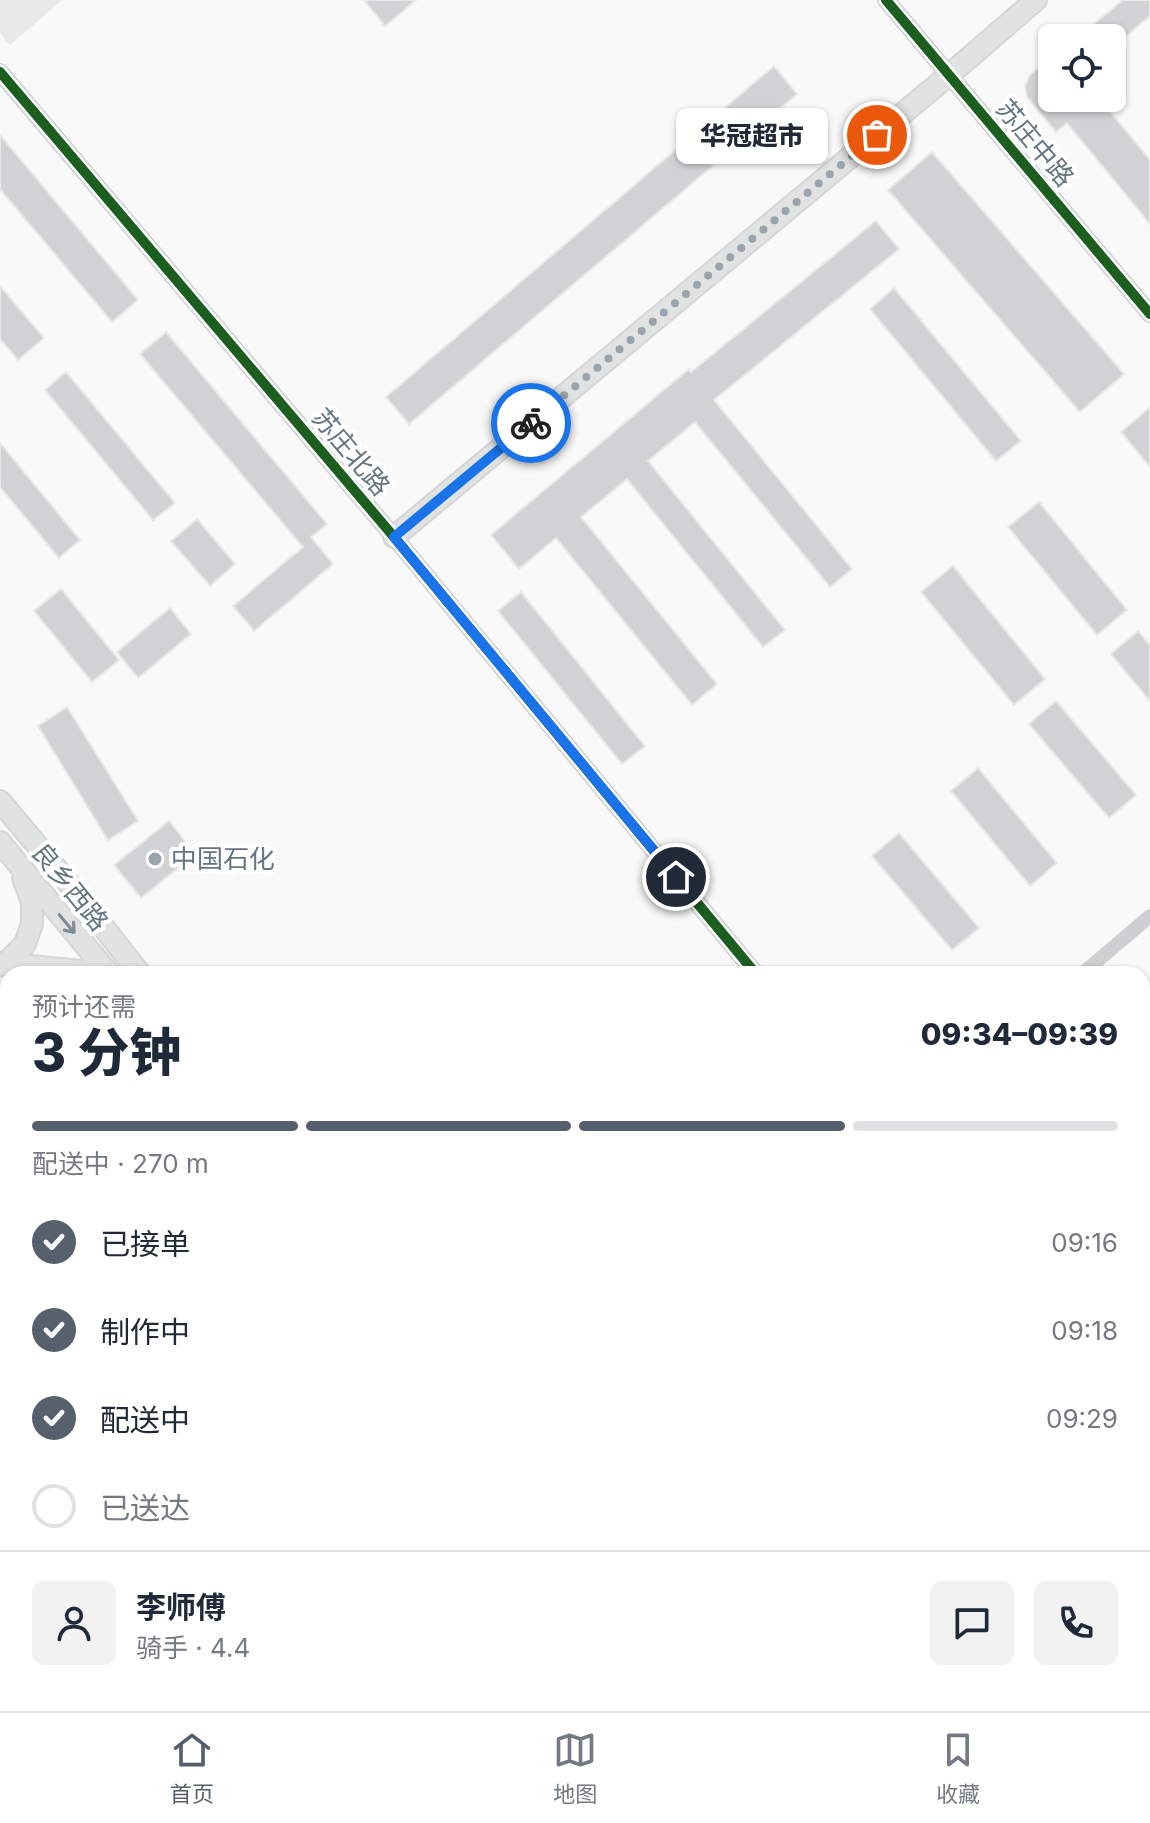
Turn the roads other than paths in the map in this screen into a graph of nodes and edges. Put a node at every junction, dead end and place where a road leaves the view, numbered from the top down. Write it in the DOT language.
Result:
graph roads {
  1 [pos="886,0"];
  2 [pos="1036,0"];
  3 [pos="0,72"];
  4 [pos="949,75"];
  5 [pos="1150,314"];
  6 [pos="394,537"];
  7 [pos="0,801"];
  8 [pos="0,842"];
  9 [pos="15,860"];
  10 [pos="1150,916"];
  11 [pos="2,964"];
  12 [pos="22,966"];
  13 [pos="102,966"];
  14 [pos="134,966"];
  15 [pos="749,966"];
  16 [pos="1091,966"];
  1 -- 4 [label="street, 苏庄中路"];
  2 -- 4 [label="main road"];
  3 -- 6 [label="street, 苏庄北路"];
  4 -- 5 [label="street, 苏庄中路"];
  4 -- 6 [label="main road"];
  6 -- 15 [label="street, 苏庄北路"];
  7 -- 14 [label="main road, 良乡西路"];
  8 -- 9 [label="main road, 良乡西路"];
  9 -- 11 [label="main road"];
  9 -- 13 [label="main road, 良乡西路, one-way"];
  10 -- 16 [label="street"];
  11 -- 12 [label="main road"];
}
